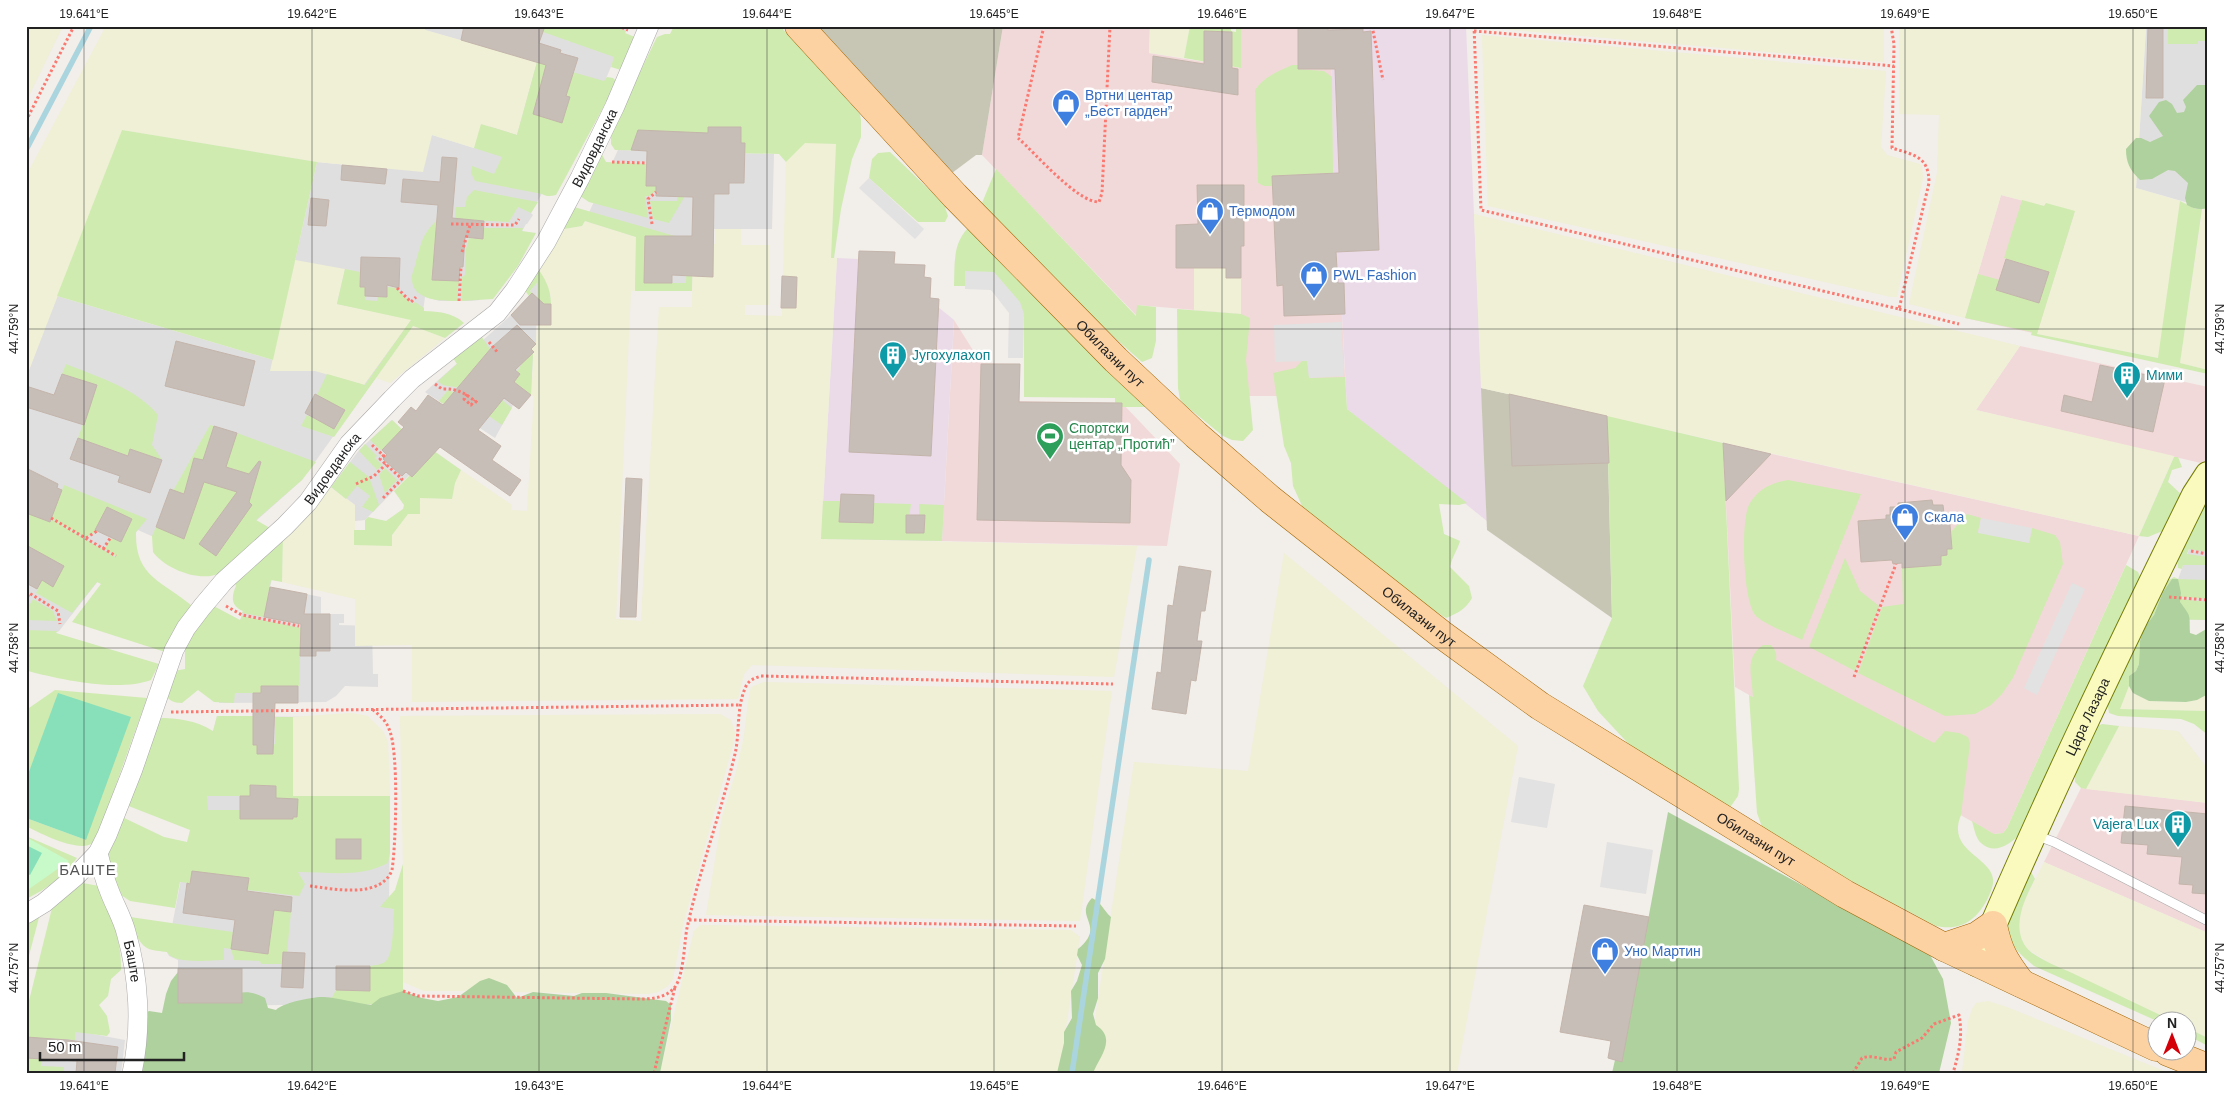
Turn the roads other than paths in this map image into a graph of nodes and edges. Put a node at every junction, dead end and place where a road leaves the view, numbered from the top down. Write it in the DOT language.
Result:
graph roads {
  1 [pos="649,26"];
  2 [pos="799,26"];
  3 [pos="2208,475"];
  4 [pos="2033,834"];
  5 [pos="98,853"];
  6 [pos="26,914"];
  7 [pos="2208,921"];
  8 [pos="1993,924"];
  9 [pos="1944,947"];
  10 [pos="1977,962"];
  11 [pos="2022,984"];
  12 [pos="2146,1042"];
  13 [pos="2193,1062"];
  14 [pos="2208,1068"];
  15 [pos="132,1073"];
  1 -- 5 [label="street, Видовданска"];
  2 -- 9 [label="main road, Обилазни пут"];
  3 -- 4 [label="street, Цара Лазара"];
  4 -- 7 [label="lane"];
  4 -- 8 [label="street, Цара Лазара"];
  5 -- 6 [label="street, Видовданска"];
  5 -- 15 [label="street, Баште"];
  8 -- 9 [label="main road"];
  8 -- 10 [label="street, Цара Лазара"];
  8 -- 11 [label="main road"];
  9 -- 10 [label="main road, Обилазни пут"];
  10 -- 11 [label="main road, Обилазни пут"];
  11 -- 12 [label="main road, Обилазни пут"];
  13 -- 14 [label="main road"];
}
